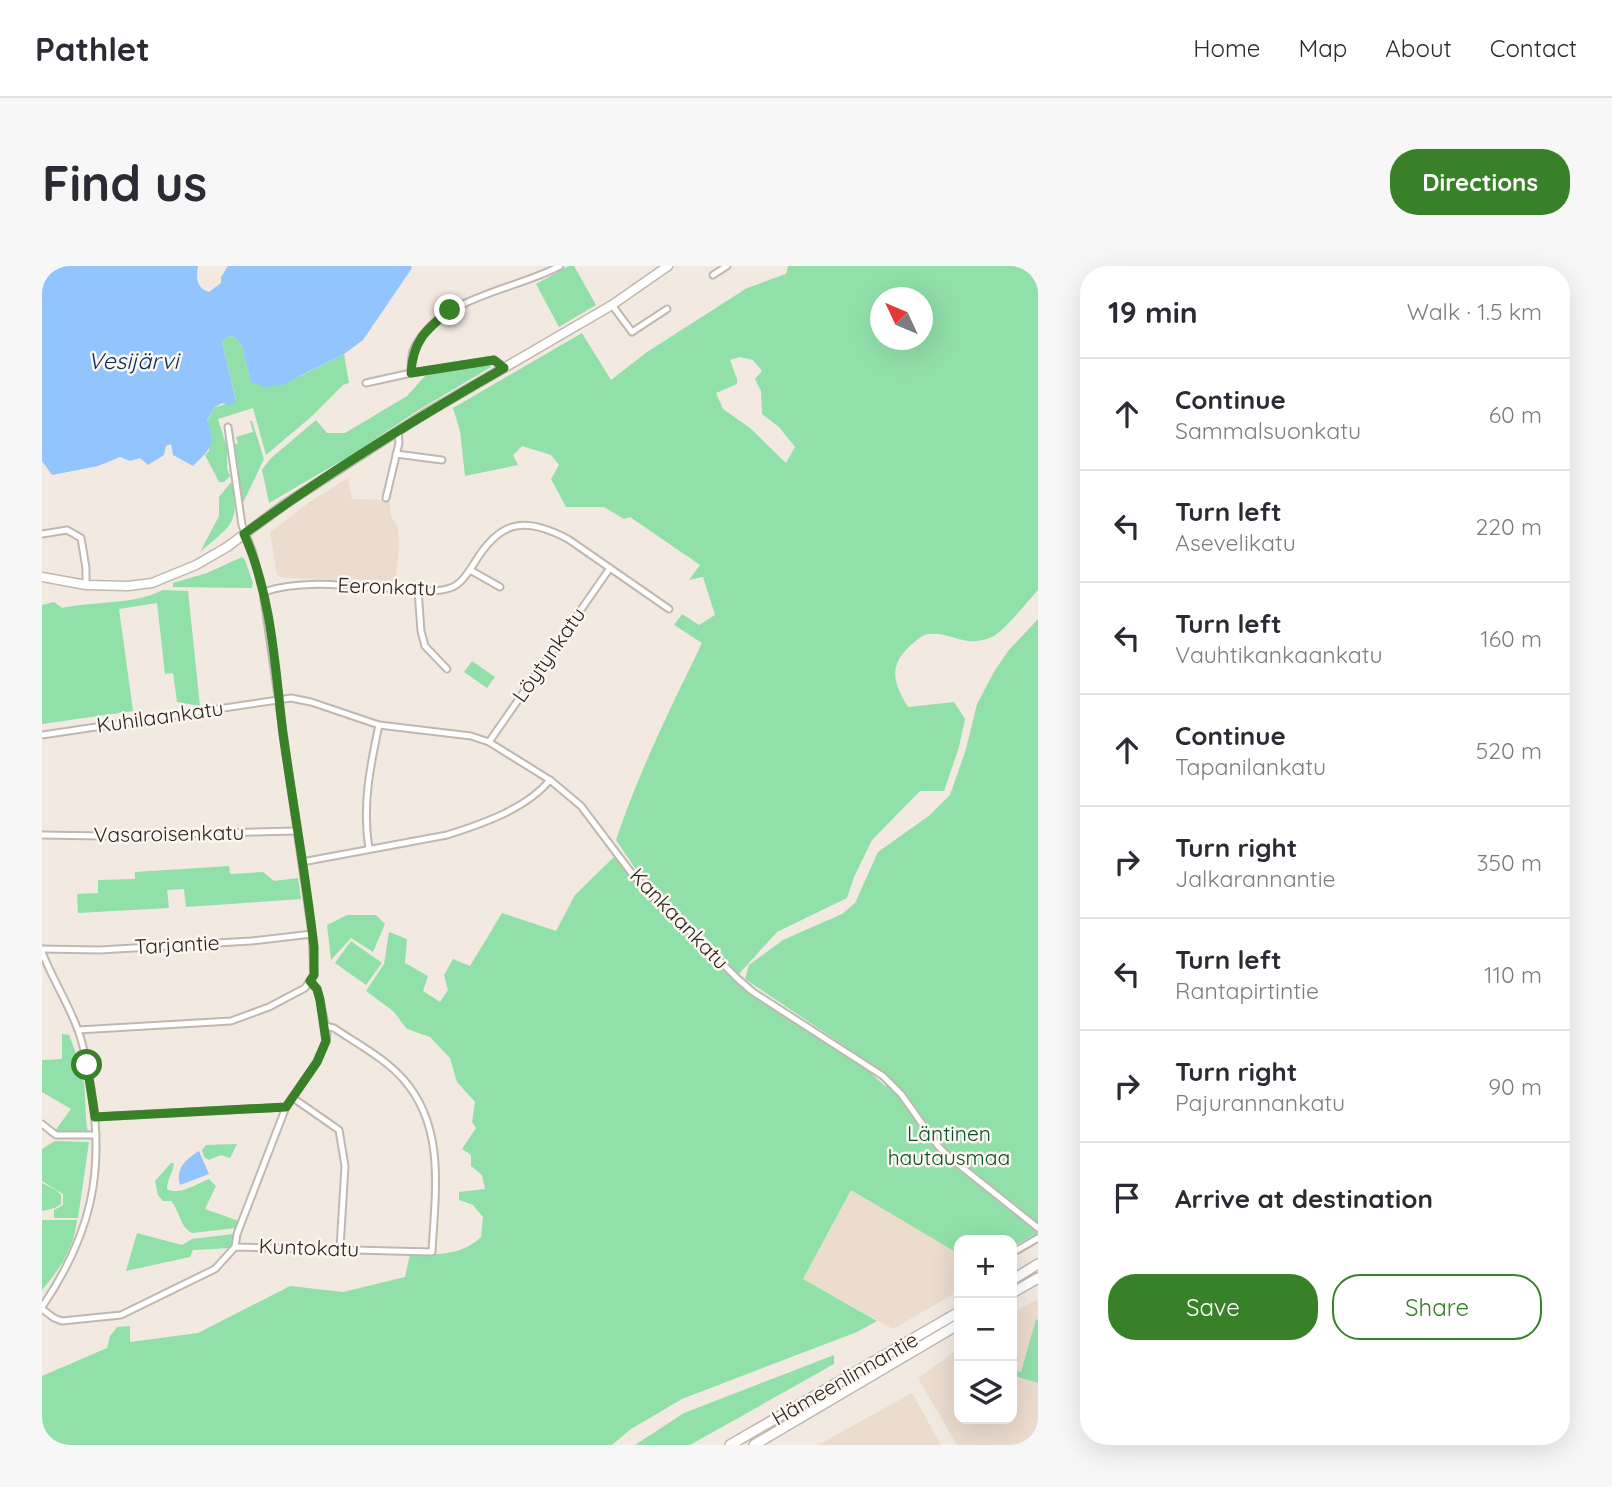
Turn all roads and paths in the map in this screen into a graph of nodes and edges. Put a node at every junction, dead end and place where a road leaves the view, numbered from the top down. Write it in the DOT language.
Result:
graph roads {
  1 [pos="560,266"];
  2 [pos="668,266"];
  3 [pos="727,266"];
  4 [pos="713,275"];
  5 [pos="612,306"];
  6 [pos="667,309"];
  7 [pos="504,368"];
  8 [pos="411,373"];
  9 [pos="366,383"];
  10 [pos="228,427"];
  11 [pos="398,431"];
  12 [pos="396,454"];
  13 [pos="442,460"];
  14 [pos="386,498"];
  15 [pos="42,534"];
  16 [pos="244,534"];
  17 [pos="610,568"];
  18 [pos="470,570"];
  19 [pos="42,577"];
  20 [pos="86,585"];
  21 [pos="500,587"];
  22 [pos="418,590"];
  23 [pos="263,592"];
  24 [pos="669,609"];
  25 [pos="447,669"];
  26 [pos="279,699"];
  27 [pos="379,725"];
  28 [pos="42,734"];
  29 [pos="489,742"];
  30 [pos="550,780"];
  31 [pos="296,831"];
  32 [pos="42,835"];
  33 [pos="369,849"];
  34 [pos="302,862"];
  35 [pos="312,934"];
  36 [pos="42,950"];
  37 [pos="310,981"];
  38 [pos="325,1026"];
  39 [pos="78,1030"];
  40 [pos="293,1098"];
  41 [pos="286,1107"];
  42 [pos="95,1117"];
  43 [pos="42,1124"];
  44 [pos="96,1135"];
  45 [pos="1038,1228"];
  46 [pos="1038,1238"];
  47 [pos="235,1247"];
  48 [pos="340,1248"];
  49 [pos="1017,1250"];
  50 [pos="1038,1264"];
  51 [pos="1017,1277"];
  52 [pos="1038,1278"];
  53 [pos="1017,1290"];
  54 [pos="42,1308"];
  55 [pos="954,1315"];
  56 [pos="954,1327"];
  57 [pos="730,1445"];
  58 [pos="754,1445"];
  1 -- 8 [label="street"];
  2 -- 5 [label="main road"];
  3 -- 4 [label="street"];
  5 -- 6 [label="street"];
  5 -- 7 [label="main road"];
  7 -- 8 [label="street"];
  7 -- 11 [label="main road"];
  8 -- 9 [label="street"];
  10 -- 16 [label="street"];
  11 -- 12 [label="street"];
  11 -- 16 [label="main road"];
  12 -- 13 [label="street"];
  12 -- 14 [label="street"];
  15 -- 20 [label="street"];
  16 -- 20 [label="main road"];
  16 -- 23 [label="street"];
  17 -- 18 [label="street, Eeronkatu"];
  17 -- 24 [label="street, Eeronkatu"];
  17 -- 29 [label="street, Löytynkatu"];
  18 -- 21 [label="street"];
  18 -- 22 [label="street, Eeronkatu"];
  19 -- 20 [label="main road"];
  22 -- 23 [label="street, Eeronkatu"];
  22 -- 25 [label="street"];
  23 -- 26 [label="street"];
  26 -- 27 [label="street, Kankaankatu"];
  26 -- 28 [label="street, Kuhilaankatu"];
  26 -- 31 [label="street"];
  27 -- 29 [label="street, Kankaankatu"];
  27 -- 33 [label="street"];
  29 -- 30 [label="street, Kankaankatu"];
  30 -- 33 [label="street"];
  30 -- 45 [label="street, Kankaankatu"];
  31 -- 32 [label="street, Vasaroisenkatu"];
  31 -- 34 [label="street"];
  33 -- 34 [label="street"];
  34 -- 35 [label="street"];
  35 -- 36 [label="street, Tarjantie"];
  35 -- 37 [label="street"];
  36 -- 39 [label="street"];
  37 -- 38 [label="street"];
  37 -- 39 [label="street"];
  38 -- 40 [label="street"];
  38 -- 48 [label="street, Kuntokatu"];
  39 -- 42 [label="street"];
  40 -- 41 [label="street"];
  40 -- 48 [label="street"];
  41 -- 42 [label="street"];
  41 -- 47 [label="street"];
  42 -- 44 [label="street"];
  43 -- 44 [label="street"];
  44 -- 54 [label="street"];
  46 -- 49 [label="street"];
  47 -- 48 [label="street, Kuntokatu"];
  47 -- 54 [label="street, Kuntokatu"];
  50 -- 51 [label="main road"];
  52 -- 53 [label="main road"];
  55 -- 57 [label="main road, Hämeenlinnantie"];
  56 -- 58 [label="main road, Hämeenlinnantie"];
}
